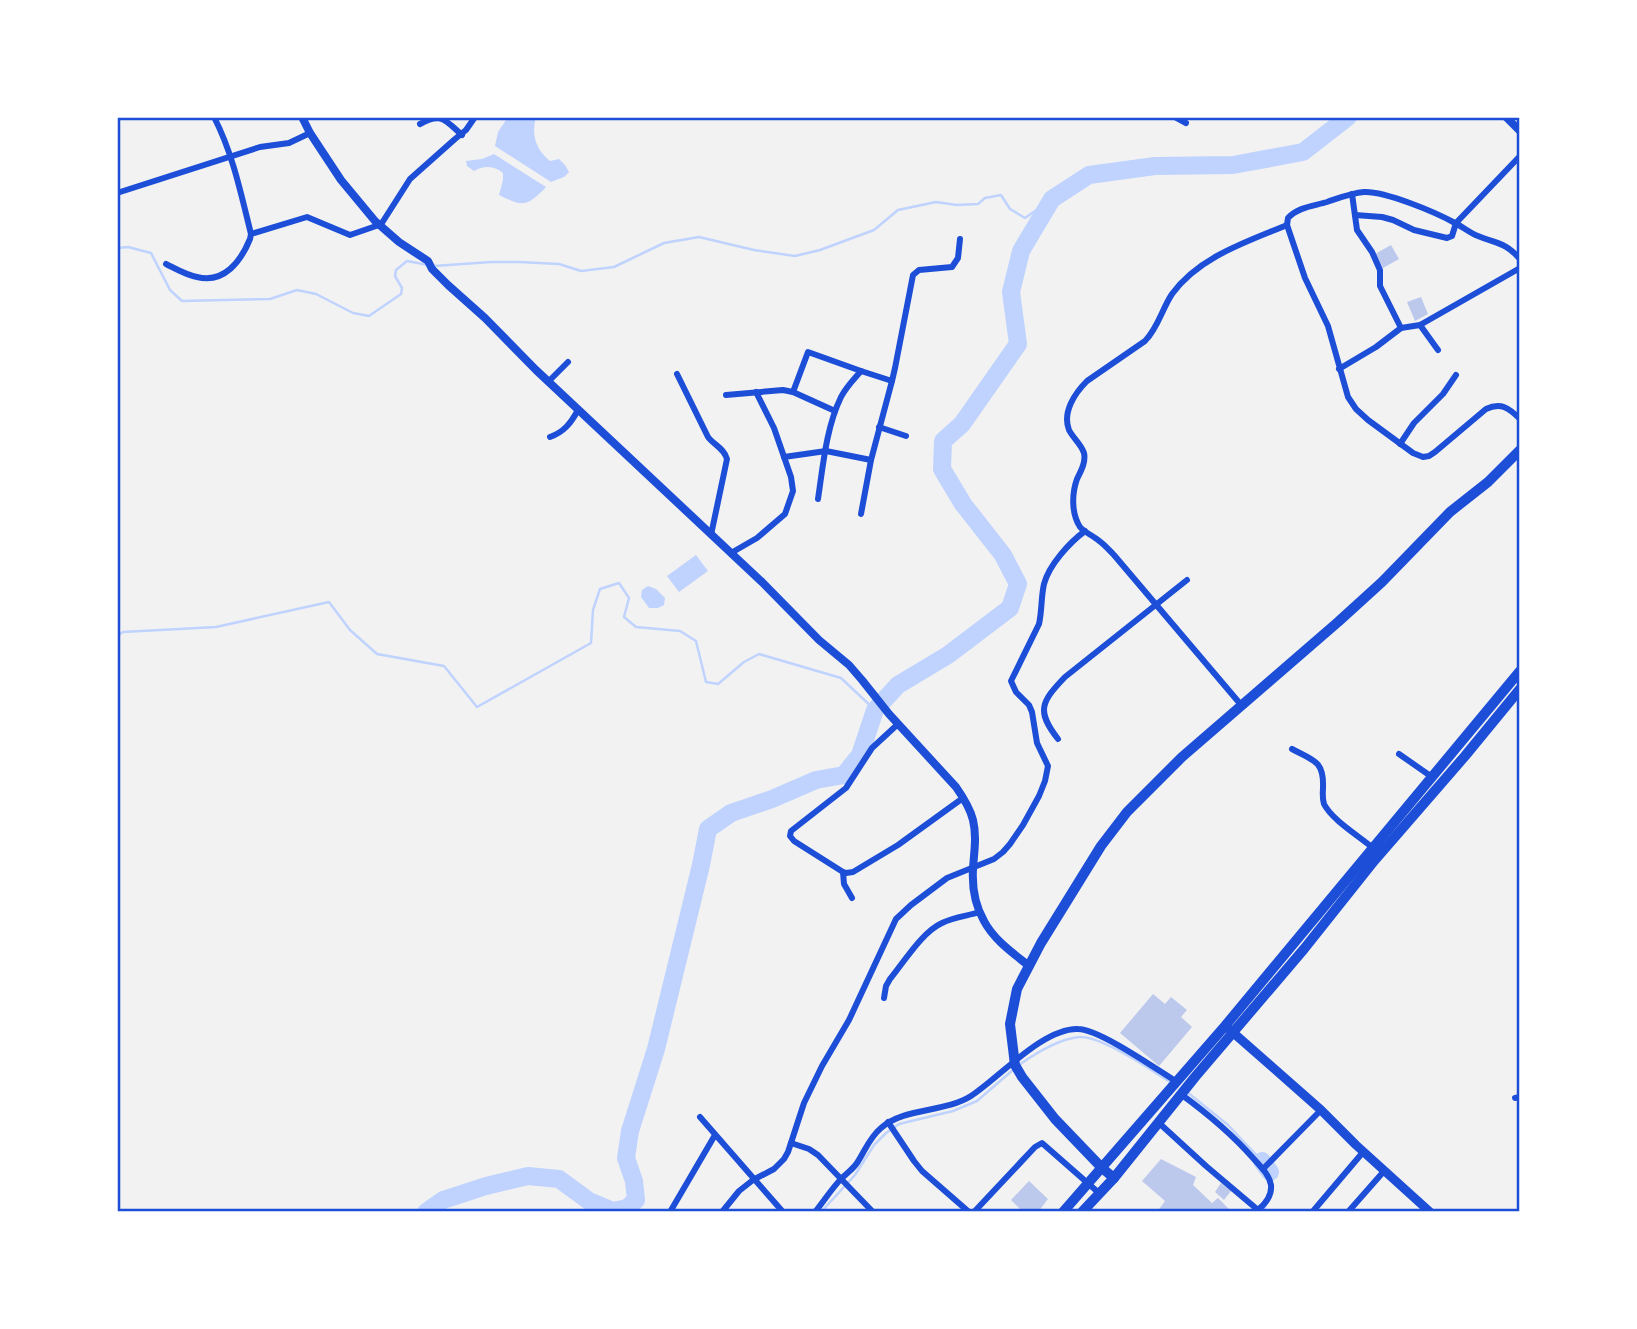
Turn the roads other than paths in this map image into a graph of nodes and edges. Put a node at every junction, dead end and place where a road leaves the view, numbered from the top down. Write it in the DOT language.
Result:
graph roads {
  1 [pos="214,117"];
  2 [pos="302,117"];
  3 [pos="475,117"];
  4 [pos="1175,117"];
  5 [pos="1506,117"];
  6 [pos="1186,122"];
  7 [pos="420,124"];
  8 [pos="1520,131"];
  9 [pos="310,133"];
  10 [pos="461,135"];
  11 [pos="231,156"];
  12 [pos="1520,156"];
  13 [pos="117,193"];
  14 [pos="1352,194"];
  15 [pos="1355,215"];
  16 [pos="1456,223"];
  17 [pos="380,225"];
  18 [pos="1287,225"];
  19 [pos="251,234"];
  20 [pos="960,239"];
  21 [pos="1520,259"];
  22 [pos="166,264"];
  23 [pos="1520,268"];
  24 [pos="1420,325"];
  25 [pos="1401,328"];
  26 [pos="1438,349"];
  27 [pos="568,362"];
  28 [pos="1339,369"];
  29 [pos="861,371"];
  30 [pos="677,374"];
  31 [pos="1456,375"];
  32 [pos="892,381"];
  33 [pos="548,382"];
  34 [pos="756,392"];
  35 [pos="793,392"];
  36 [pos="726,396"];
  37 [pos="578,410"];
  38 [pos="835,411"];
  39 [pos="1520,419"];
  40 [pos="879,428"];
  41 [pos="550,436"];
  42 [pos="906,436"];
  43 [pos="1400,444"];
  44 [pos="1520,450"];
  45 [pos="826,451"];
  46 [pos="784,457"];
  47 [pos="871,460"];
  48 [pos="818,499"];
  49 [pos="861,514"];
  50 [pos="1085,531"];
  51 [pos="710,535"];
  52 [pos="731,552"];
  53 [pos="1187,580"];
  54 [pos="1156,604"];
  55 [pos="1520,671"];
  56 [pos="1520,689"];
  57 [pos="1242,706"];
  58 [pos="898,724"];
  59 [pos="1058,739"];
  60 [pos="1292,749"];
  61 [pos="1399,754"];
  62 [pos="1432,777"];
  63 [pos="963,798"];
  64 [pos="1373,848"];
  65 [pos="973,867"];
  66 [pos="843,872"];
  67 [pos="852,898"];
  68 [pos="1335,902"];
  69 [pos="979,912"];
  70 [pos="1029,967"];
  71 [pos="884,998"];
  72 [pos="1229,1029"];
  73 [pos="1015,1064"];
  74 [pos="1191,1074"];
  75 [pos="1173,1086"];
  76 [pos="1183,1094"];
  77 [pos="1321,1110"];
  78 [pos="700,1116"];
  79 [pos="1159,1123"];
  80 [pos="890,1124"];
  81 [pos="715,1135"];
  82 [pos="791,1143"];
  83 [pos="1364,1151"];
  84 [pos="1102,1168"];
  85 [pos="1263,1169"];
  86 [pos="1385,1170"];
  87 [pos="1114,1178"];
  88 [pos="753,1180"];
  89 [pos="843,1181"];
  90 [pos="1088,1183"];
  91 [pos="1100,1193"];
  92 [pos="1258,1210"];
  93 [pos="1314,1210"];
  94 [pos="670,1212"];
  95 [pos="722,1212"];
  96 [pos="783,1212"];
  97 [pos="815,1212"];
  98 [pos="873,1212"];
  99 [pos="972,1212"];
  100 [pos="1063,1212"];
  101 [pos="1082,1212"];
  102 [pos="1348,1212"];
  103 [pos="1430,1212"];
  1 -- 11 [label="street"];
  2 -- 9 [label="street"];
  3 -- 10 [label="street"];
  4 -- 6 [label="street"];
  5 -- 8 [label="street"];
  7 -- 10 [label="street"];
  9 -- 11 [label="street"];
  9 -- 17 [label="street"];
  10 -- 17 [label="street"];
  11 -- 13 [label="street"];
  11 -- 19 [label="street"];
  12 -- 16 [label="street"];
  14 -- 15 [label="street"];
  14 -- 16 [label="street"];
  14 -- 18 [label="street"];
  15 -- 16 [label="street"];
  15 -- 25 [label="street"];
  16 -- 21 [label="street"];
  17 -- 19 [label="street"];
  17 -- 33 [label="street"];
  18 -- 28 [label="street"];
  18 -- 50 [label="street"];
  19 -- 22 [label="street"];
  20 -- 32 [label="street"];
  23 -- 24 [label="street"];
  24 -- 25 [label="street"];
  24 -- 26 [label="street"];
  25 -- 28 [label="street"];
  27 -- 33 [label="street"];
  28 -- 43 [label="street"];
  29 -- 32 [label="street"];
  29 -- 35 [label="street"];
  29 -- 38 [label="street"];
  30 -- 51 [label="street"];
  31 -- 43 [label="street"];
  32 -- 40 [label="street"];
  33 -- 37 [label="street"];
  34 -- 35 [label="street"];
  34 -- 36 [label="street"];
  34 -- 46 [label="street"];
  35 -- 38 [label="street"];
  37 -- 41 [label="street"];
  37 -- 51 [label="street"];
  38 -- 45 [label="street"];
  39 -- 43 [label="street"];
  40 -- 42 [label="street"];
  40 -- 47 [label="street"];
  44 -- 57 [label="main road"];
  45 -- 46 [label="street"];
  45 -- 47 [label="street"];
  45 -- 48 [label="street"];
  46 -- 52 [label="street"];
  47 -- 49 [label="street"];
  50 -- 54 [label="street"];
  50 -- 65 [label="street"];
  51 -- 52 [label="street"];
  52 -- 58 [label="street"];
  53 -- 54 [label="street"];
  54 -- 57 [label="street"];
  54 -- 59 [label="street"];
  55 -- 62 [label="highway"];
  56 -- 68 [label="highway"];
  57 -- 70 [label="main road"];
  58 -- 63 [label="street"];
  58 -- 66 [label="street"];
  60 -- 64 [label="street"];
  61 -- 62 [label="street"];
  62 -- 64 [label="highway"];
  63 -- 65 [label="street"];
  63 -- 66 [label="street"];
  64 -- 68 [label="highway"];
  65 -- 69 [label="street"];
  65 -- 82 [label="street"];
  66 -- 67 [label="street"];
  68 -- 72 [label="highway"];
  69 -- 70 [label="street"];
  69 -- 71 [label="street"];
  70 -- 73 [label="main road"];
  72 -- 74 [label="highway"];
  72 -- 77 [label="main road"];
  73 -- 75 [label="street"];
  73 -- 80 [label="street"];
  73 -- 84 [label="main road"];
  74 -- 75 [label="highway"];
  74 -- 76 [label="highway"];
  75 -- 84 [label="highway"];
  76 -- 79 [label="highway"];
  76 -- 85 [label="street"];
  77 -- 83 [label="main road"];
  77 -- 85 [label="street"];
  78 -- 81 [label="street"];
  79 -- 87 [label="highway"];
  79 -- 92 [label="street"];
  80 -- 89 [label="street"];
  80 -- 99 [label="street"];
  81 -- 88 [label="street"];
  81 -- 94 [label="street"];
  82 -- 88 [label="street"];
  82 -- 89 [label="street"];
  83 -- 86 [label="main road"];
  83 -- 93 [label="street"];
  84 -- 87 [label="main road"];
  84 -- 90 [label="highway"];
  85 -- 92 [label="street"];
  86 -- 102 [label="street"];
  86 -- 103 [label="main road"];
  87 -- 91 [label="highway"];
  88 -- 95 [label="street"];
  88 -- 96 [label="street"];
  89 -- 97 [label="street"];
  89 -- 98 [label="street"];
  90 -- 91 [label="street"];
  90 -- 99 [label="street"];
  90 -- 100 [label="highway"];
  91 -- 101 [label="highway"];
}
